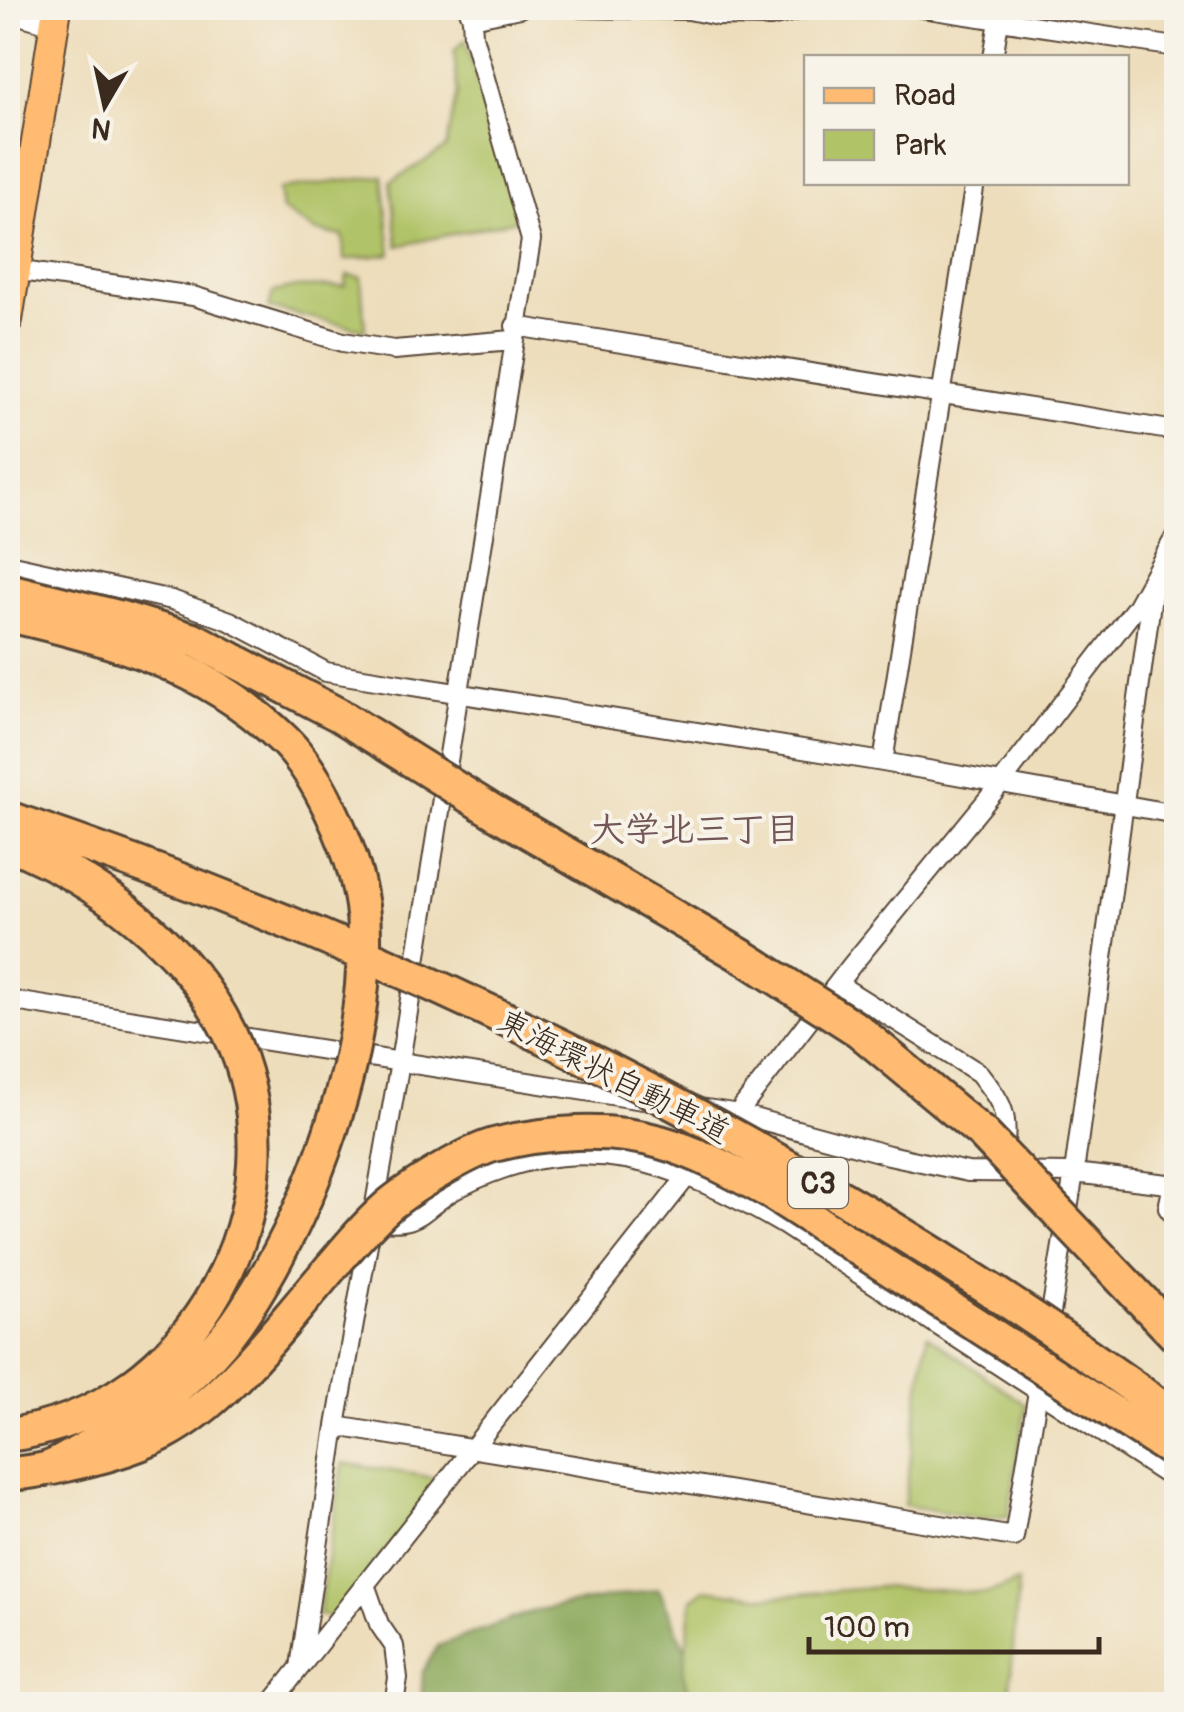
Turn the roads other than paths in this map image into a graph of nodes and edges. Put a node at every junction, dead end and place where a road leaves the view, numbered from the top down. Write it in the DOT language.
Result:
graph roads {
  1 [pos="520,8"];
  2 [pos="581,8"];
  3 [pos="808,8"];
  4 [pos="920,8"];
  5 [pos="8,12"];
  6 [pos="470,13"];
  7 [pos="1000,13"];
  8 [pos="56,16"];
  9 [pos="1176,47"];
  10 [pos="993,55"];
  11 [pos="974,185"];
  12 [pos="11,269"];
  13 [pos="8,320"];
  14 [pos="514,333"];
  15 [pos="944,392"];
  16 [pos="1176,431"];
  17 [pos="1176,535"];
  18 [pos="8,564"];
  19 [pos="1154,580"];
  20 [pos="8,590"];
  21 [pos="8,615"];
  22 [pos="456,694"];
  23 [pos="883,762"];
  24 [pos="1002,783"];
  25 [pos="1126,806"];
  26 [pos="1176,814"];
  27 [pos="8,818"];
  28 [pos="8,843"];
  29 [pos="838,984"];
  30 [pos="8,1000"];
  31 [pos="400,1062"];
  32 [pos="739,1114"];
  33 [pos="1002,1172"];
  34 [pos="1074,1172"];
  35 [pos="686,1175"];
  36 [pos="1175,1184"];
  37 [pos="1176,1219"];
  38 [pos="372,1220"];
  39 [pos="1176,1336"];
  40 [pos="1037,1391"];
  41 [pos="1176,1418"];
  42 [pos="336,1426"];
  43 [pos="8,1434"];
  44 [pos="475,1448"];
  45 [pos="1176,1453"];
  46 [pos="48,1469"];
  47 [pos="8,1474"];
  48 [pos="1176,1481"];
  49 [pos="366,1586"];
  50 [pos="300,1668"];
  51 [pos="271,1704"];
  52 [pos="394,1704"];
  1 -- 6 [label="street"];
  2 -- 3 [label="street"];
  4 -- 7 [label="street"];
  5 -- 8 [label="street"];
  6 -- 14 [label="street"];
  7 -- 9 [label="street"];
  7 -- 10 [label="street"];
  8 -- 12 [label="main road"];
  11 -- 15 [label="street"];
  12 -- 13 [label="main road"];
  12 -- 14 [label="street"];
  14 -- 15 [label="street"];
  14 -- 22 [label="street"];
  15 -- 16 [label="street"];
  15 -- 23 [label="street"];
  17 -- 19 [label="street"];
  18 -- 22 [label="street"];
  19 -- 24 [label="street"];
  19 -- 25 [label="street"];
  20 -- 39 [label="highway, bridge"];
  21 -- 46 [label="highway, bridge"];
  22 -- 23 [label="street"];
  22 -- 31 [label="street"];
  23 -- 24 [label="street"];
  24 -- 25 [label="street"];
  24 -- 29 [label="street"];
  25 -- 26 [label="street"];
  25 -- 34 [label="street"];
  27 -- 41 [label="highway, 東海環状自動車道 / C3, bridge"];
  28 -- 43 [label="highway, bridge"];
  29 -- 32 [label="street"];
  29 -- 33 [label="street"];
  30 -- 31 [label="street"];
  31 -- 32 [label="street"];
  31 -- 38 [label="street"];
  32 -- 33 [label="street"];
  32 -- 35 [label="street"];
  33 -- 34 [label="street"];
  34 -- 36 [label="street"];
  34 -- 40 [label="street"];
  35 -- 38 [label="street"];
  35 -- 40 [label="street"];
  35 -- 44 [label="street"];
  36 -- 37 [label="street"];
  38 -- 42 [label="street"];
  40 -- 44 [label="street"];
  40 -- 48 [label="street"];
  42 -- 44 [label="street"];
  42 -- 50 [label="street"];
  44 -- 49 [label="street"];
  45 -- 46 [label="highway, bridge"];
  46 -- 47 [label="highway, bridge"];
  49 -- 50 [label="street"];
  49 -- 52 [label="street"];
  50 -- 51 [label="street"];
}
